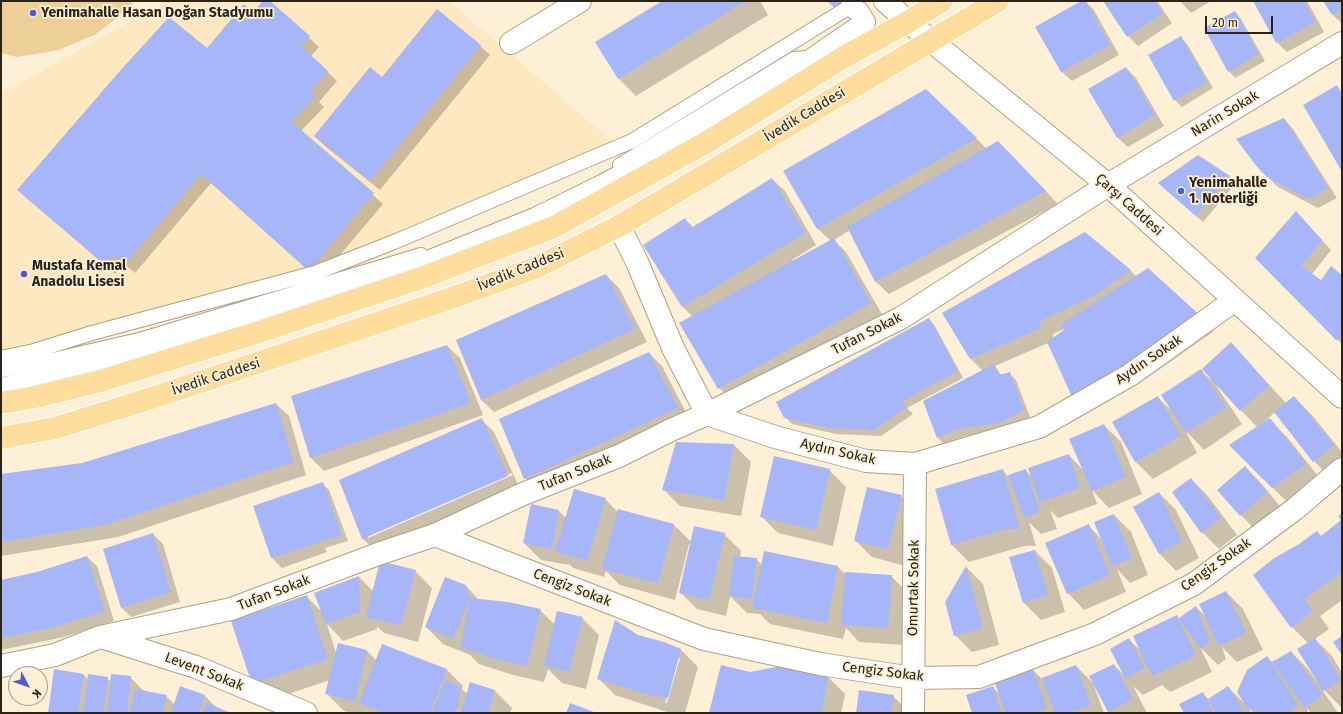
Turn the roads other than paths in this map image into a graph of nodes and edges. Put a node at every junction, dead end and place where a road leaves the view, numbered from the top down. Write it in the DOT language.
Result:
graph roads {
  1 [pos="580,1"];
  2 [pos="885,1"];
  3 [pos="942,1"];
  4 [pos="998,1"];
  5 [pos="851,6"];
  6 [pos="908,22"];
  7 [pos="930,41"];
  8 [pos="1342,43"];
  9 [pos="511,44"];
  10 [pos="844,56"];
  11 [pos="814,57"];
  12 [pos="1108,185"];
  13 [pos="619,226"];
  14 [pos="1235,300"];
  15 [pos="1,358"];
  16 [pos="1,370"];
  17 [pos="1,388"];
  18 [pos="1342,397"];
  19 [pos="1,404"];
  20 [pos="707,414"];
  21 [pos="1,438"];
  22 [pos="915,464"];
  23 [pos="1342,469"];
  24 [pos="435,535"];
  25 [pos="100,637"];
  26 [pos="1,666"];
  27 [pos="913,678"];
  28 [pos="306,713"];
  29 [pos="913,713"];
  1 -- 9 [label="street"];
  2 -- 6 [label="street, Çarşı Caddesi"];
  3 -- 6 [label="main road, İvedik Caddesi"];
  4 -- 7 [label="main road, İvedik Caddesi"];
  5 -- 11 [label="street"];
  5 -- 15 [label="lane"];
  6 -- 7 [label="street, Çarşı Caddesi"];
  6 -- 10 [label="main road, İvedik Caddesi"];
  7 -- 12 [label="street, Çarşı Caddesi"];
  7 -- 13 [label="main road, İvedik Caddesi"];
  8 -- 12 [label="street, Narin Sokak"];
  10 -- 11 [label="lane"];
  10 -- 19 [label="main road, İvedik Caddesi"];
  11 -- 16 [label="lane"];
  11 -- 17 [label="street"];
  12 -- 14 [label="street, Çarşı Caddesi"];
  12 -- 20 [label="street, Tufan Sokak"];
  13 -- 20 [label="street"];
  13 -- 21 [label="main road, İvedik Caddesi"];
  14 -- 18 [label="street, Çarşı Caddesi"];
  14 -- 22 [label="street, Aydın Sokak"];
  20 -- 22 [label="street, Aydın Sokak"];
  20 -- 24 [label="street, Tufan Sokak"];
  22 -- 27 [label="street, Omurtak Sokak"];
  23 -- 27 [label="street, Cengiz Sokak"];
  24 -- 25 [label="street, Tufan Sokak"];
  24 -- 27 [label="street, Cengiz Sokak"];
  25 -- 26 [label="street, Tufan Sokak"];
  25 -- 28 [label="street, Levent Sokak"];
  27 -- 29 [label="street, Omurtak Sokak"];
}
